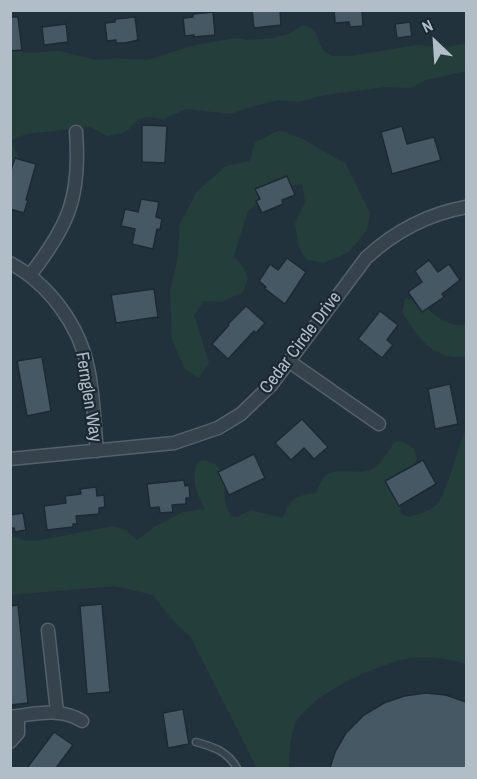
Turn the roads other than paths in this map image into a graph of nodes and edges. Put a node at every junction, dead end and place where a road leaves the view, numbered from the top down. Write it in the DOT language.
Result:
graph roads {
  1 [pos="76,132"];
  2 [pos="466,207"];
  3 [pos="10,263"];
  4 [pos="30,274"];
  5 [pos="290,362"];
  6 [pos="379,424"];
  7 [pos="97,451"];
  8 [pos="10,459"];
  9 [pos="48,630"];
  10 [pos="57,711"];
  11 [pos="14,716"];
  12 [pos="82,721"];
  13 [pos="10,742"];
  14 [pos="196,742"];
  15 [pos="237,768"];
  1 -- 4 [label="street"];
  2 -- 5 [label="street, Cedar Circle Drive"];
  3 -- 4 [label="street, Fernglen Way"];
  4 -- 7 [label="street, Fernglen Way"];
  5 -- 6 [label="street"];
  5 -- 7 [label="street, Cedar Circle Drive"];
  7 -- 8 [label="street, Cedar Circle Drive"];
  9 -- 10 [label="street"];
  10 -- 11 [label="street"];
  10 -- 12 [label="street"];
  11 -- 13 [label="street"];
  14 -- 15 [label="lane"];
}
